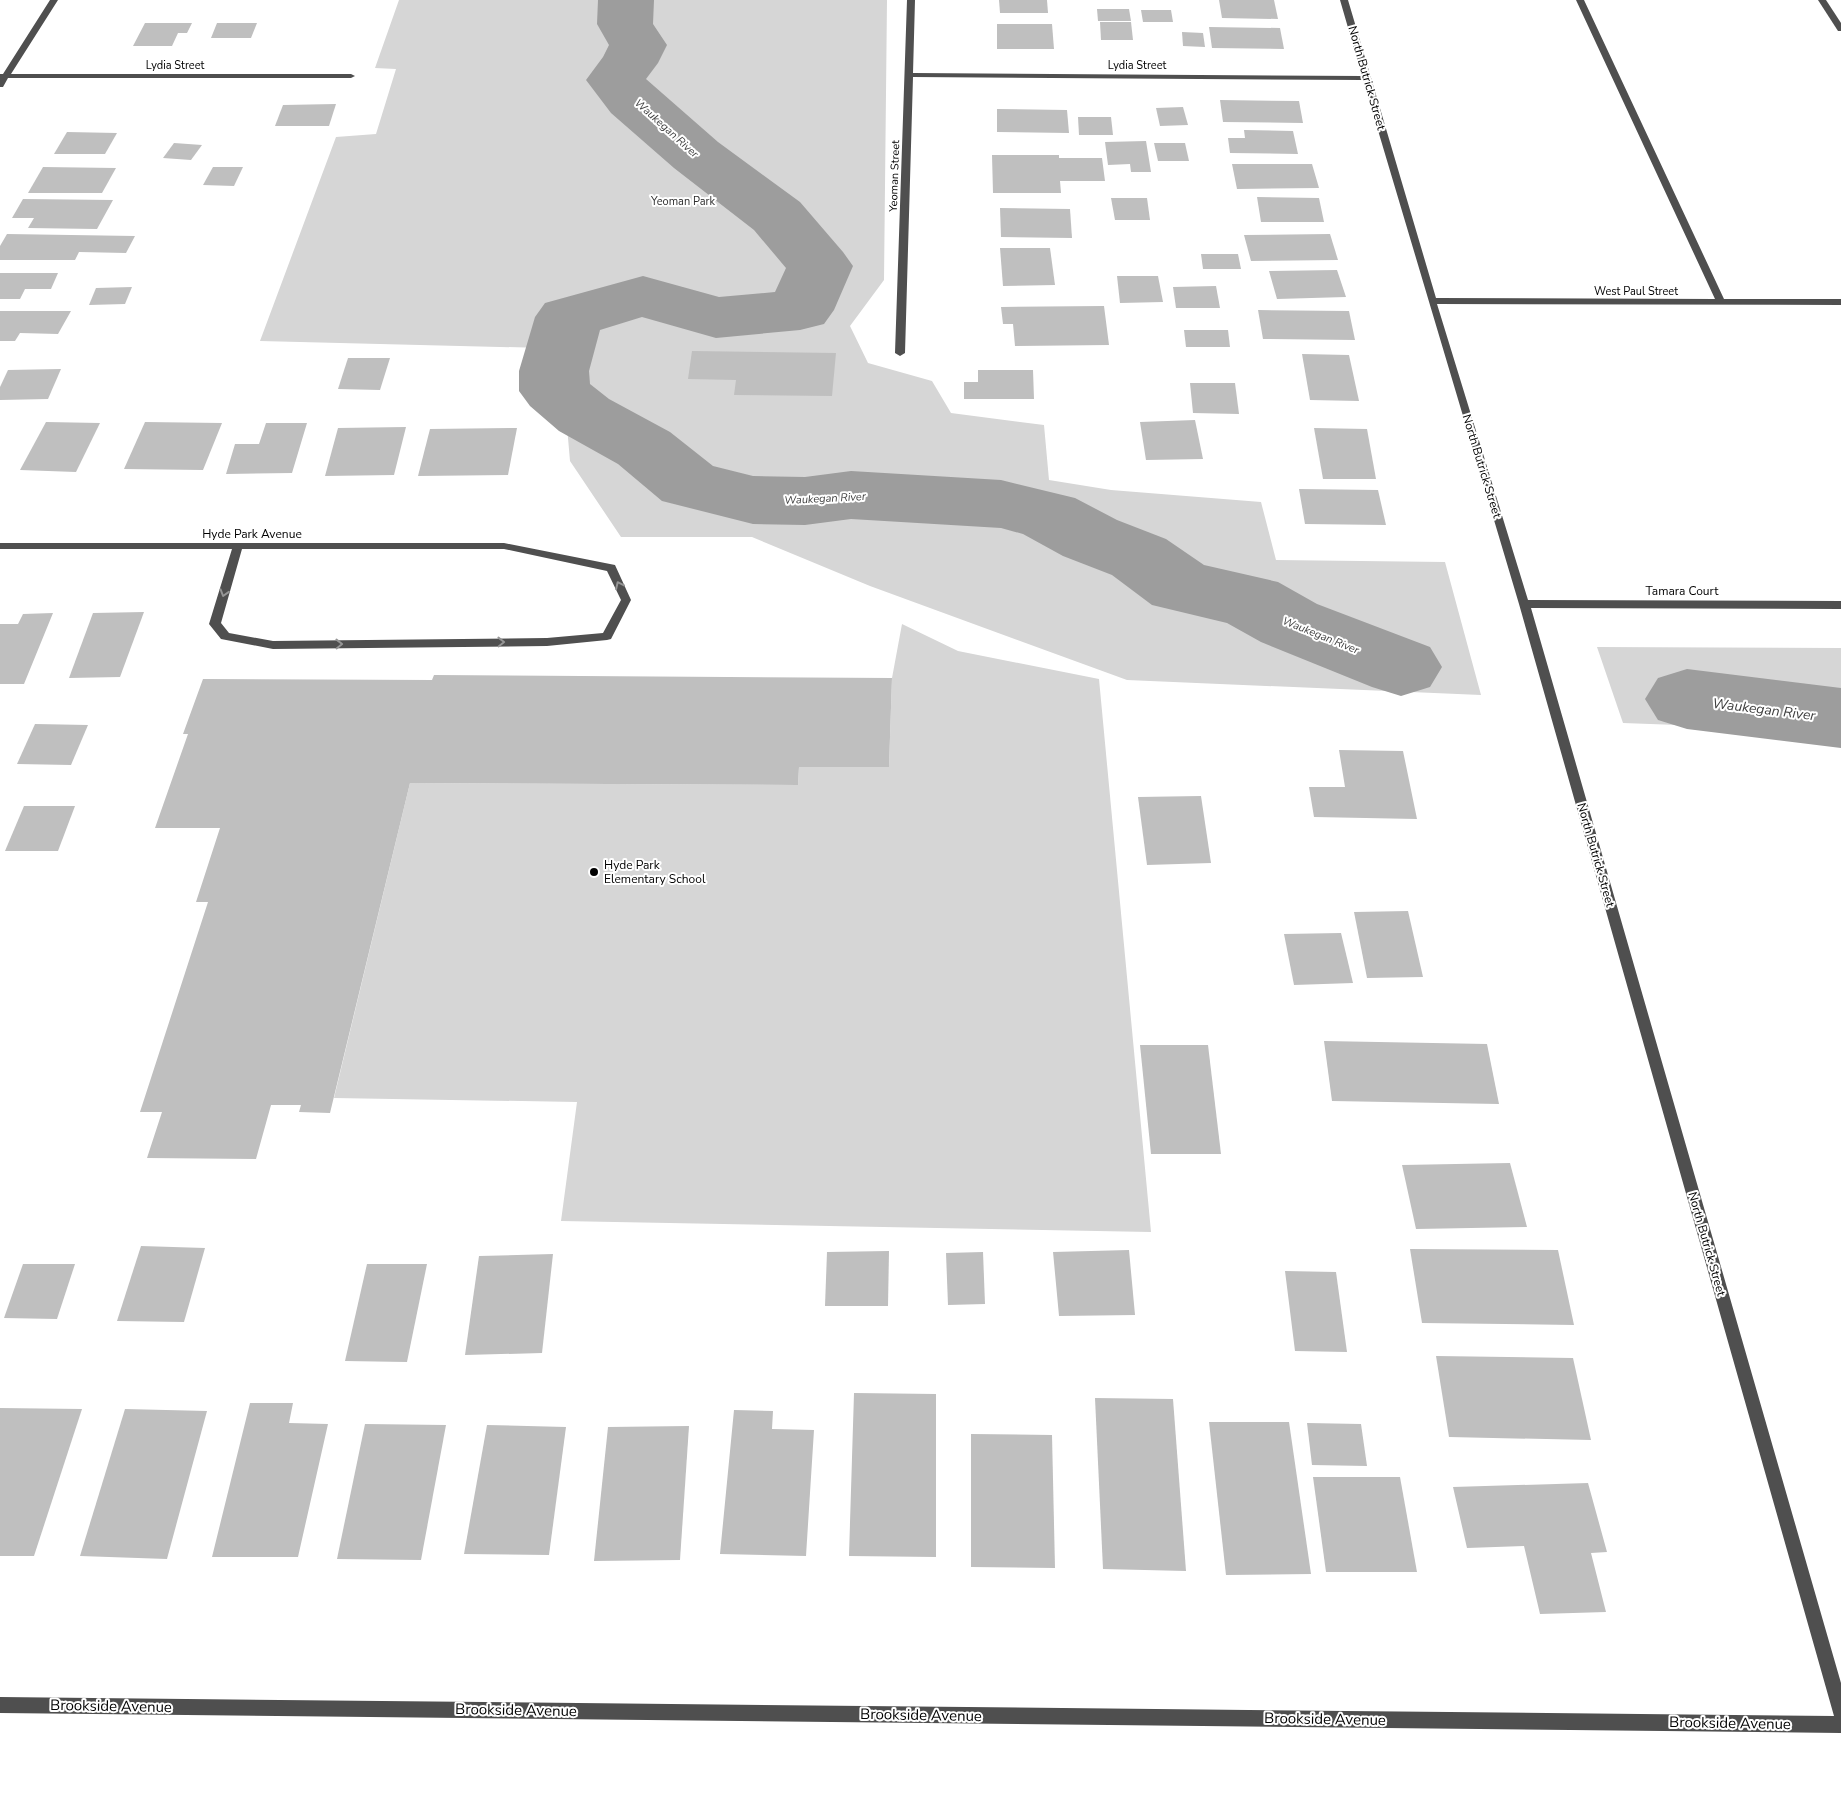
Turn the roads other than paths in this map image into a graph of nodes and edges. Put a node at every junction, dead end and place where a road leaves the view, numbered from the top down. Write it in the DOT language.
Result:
graph roads {
  1 [pos="54,0"];
  2 [pos="910,0"];
  3 [pos="1344,0"];
  4 [pos="1580,0"];
  5 [pos="1822,0"];
  6 [pos="1841,29"];
  7 [pos="908,75"];
  8 [pos="3,76"];
  9 [pos="351,76"];
  10 [pos="1366,78"];
  11 [pos="0,85"];
  12 [pos="1432,301"];
  13 [pos="1721,302"];
  14 [pos="1841,302"];
  15 [pos="900,353"];
  16 [pos="0,546"];
  17 [pos="238,546"];
  18 [pos="1524,604"];
  19 [pos="1841,605"];
  20 [pos="0,1705"];
  21 [pos="1841,1712"];
  22 [pos="1841,1725"];
  1 -- 8 [label="street"];
  2 -- 7 [label="street, Yeoman Street"];
  3 -- 10 [label="street, North Butrick Street"];
  4 -- 13 [label="street"];
  5 -- 6 [label="street"];
  7 -- 10 [label="street, Lydia Street"];
  7 -- 15 [label="street, Yeoman Street"];
  8 -- 9 [label="street, Lydia Street"];
  8 -- 11 [label="street"];
  10 -- 12 [label="street, North Butrick Street"];
  12 -- 13 [label="street, West Paul Street"];
  12 -- 18 [label="street, North Butrick Street"];
  13 -- 14 [label="street, West Paul Street"];
  16 -- 17 [label="street, Hyde Park Avenue"];
  17 -- 17 [label="street, Hyde Park Avenue, one-way"];
  18 -- 19 [label="street, Tamara Court"];
  18 -- 21 [label="street, North Butrick Street"];
  20 -- 22 [label="street, Brookside Avenue"];
}
